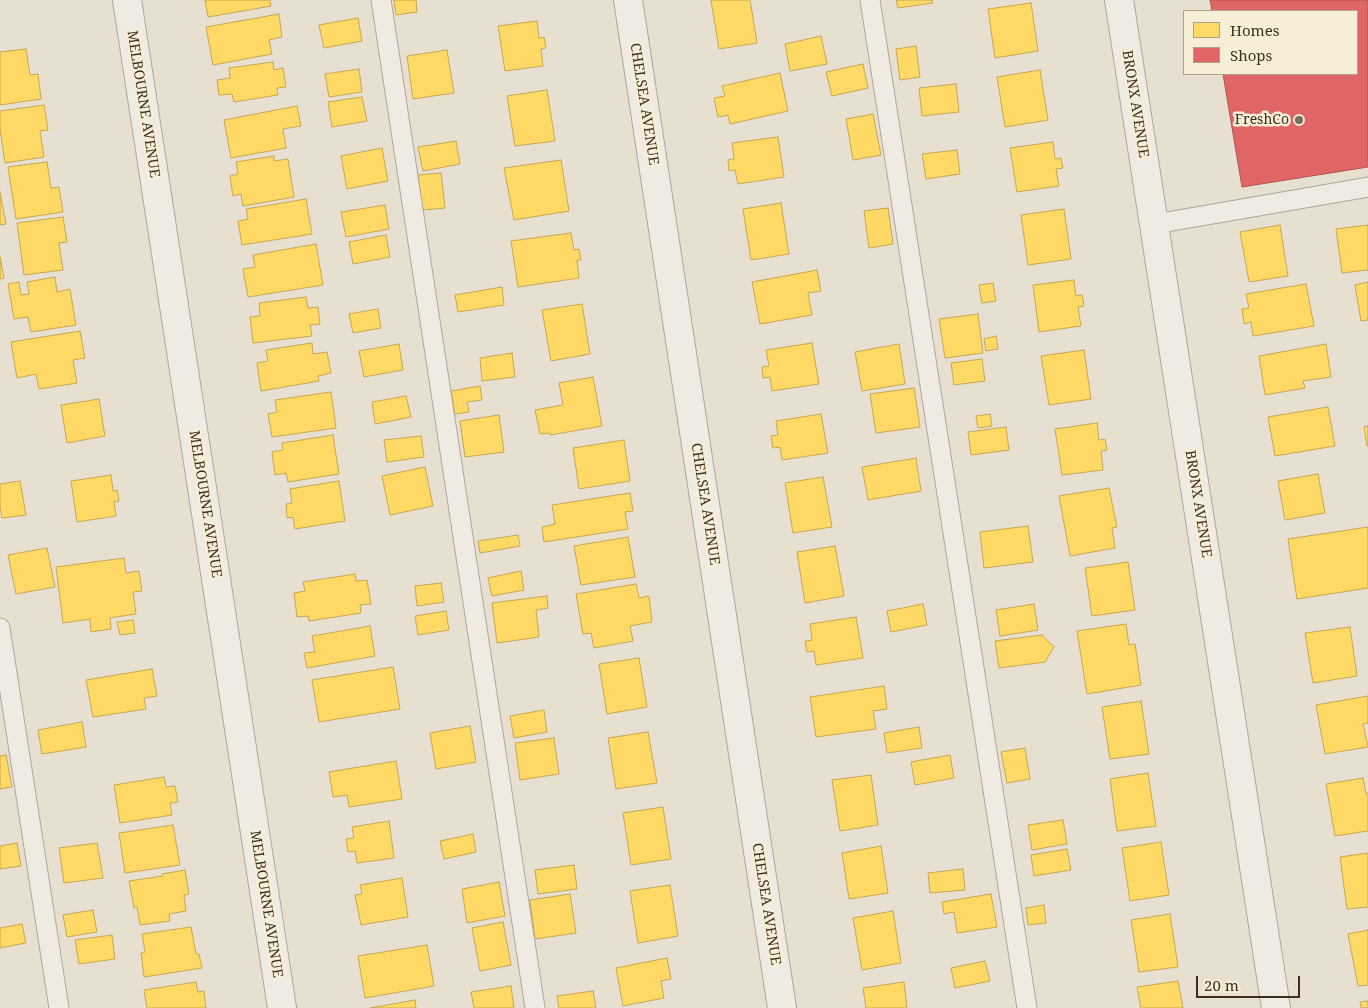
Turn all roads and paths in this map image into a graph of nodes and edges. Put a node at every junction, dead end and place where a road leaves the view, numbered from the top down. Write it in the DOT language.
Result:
graph roads {
  1 [pos="127,0"];
  2 [pos="381,0"];
  3 [pos="628,0"];
  4 [pos="870,0"];
  5 [pos="1119,0"];
  6 [pos="1368,187"];
  7 [pos="1154,224"];
  8 [pos="0,628"];
  9 [pos="59,1008"];
  10 [pos="282,1008"];
  11 [pos="536,1008"];
  12 [pos="782,1008"];
  13 [pos="1027,1008"];
  14 [pos="1276,1008"];
  1 -- 10 [label="street, MELBOURNE AVENUE"];
  2 -- 11 [label="lane"];
  3 -- 12 [label="street, CHELSEA AVENUE"];
  4 -- 13 [label="lane"];
  5 -- 7 [label="street, BRONX AVENUE"];
  6 -- 7 [label="lane"];
  7 -- 14 [label="street, BRONX AVENUE"];
  8 -- 9 [label="lane"];
}
